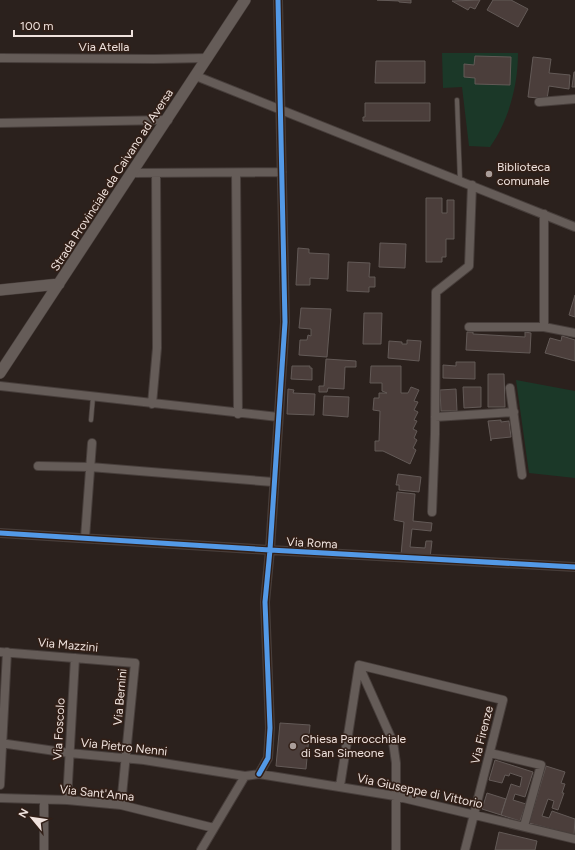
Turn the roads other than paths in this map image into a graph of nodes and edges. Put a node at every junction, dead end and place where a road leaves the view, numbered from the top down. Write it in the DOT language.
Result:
graph roads {
  1 [pos="245,0"];
  2 [pos="278,0"];
  3 [pos="0,58"];
  4 [pos="208,58"];
  5 [pos="196,76"];
  6 [pos="575,99"];
  7 [pos="457,100"];
  8 [pos="539,102"];
  9 [pos="281,110"];
  10 [pos="168,120"];
  11 [pos="0,123"];
  12 [pos="282,172"];
  13 [pos="133,173"];
  14 [pos="156,173"];
  15 [pos="236,173"];
  16 [pos="460,180"];
  17 [pos="472,185"];
  18 [pos="544,214"];
  19 [pos="575,227"];
  20 [pos="59,284"];
  21 [pos="0,290"];
  22 [pos="469,326"];
  23 [pos="544,327"];
  24 [pos="575,333"];
  25 [pos="0,373"];
  26 [pos="0,386"];
  27 [pos="510,388"];
  28 [pos="93,397"];
  29 [pos="152,404"];
  30 [pos="514,412"];
  31 [pos="238,414"];
  32 [pos="435,417"];
  33 [pos="278,418"];
  34 [pos="91,420"];
  35 [pos="92,443"];
  36 [pos="38,466"];
  37 [pos="90,467"];
  38 [pos="522,475"];
  39 [pos="274,482"];
  40 [pos="432,512"];
  41 [pos="0,533"];
  42 [pos="85,538"];
  43 [pos="270,550"];
  44 [pos="575,567"];
  45 [pos="3,652"];
  46 [pos="75,658"];
  47 [pos="135,663"];
  48 [pos="359,665"];
  49 [pos="0,743"];
  50 [pos="69,753"];
  51 [pos="490,753"];
  52 [pos="126,758"];
  53 [pos="259,774"];
  54 [pos="245,776"];
  55 [pos="0,785"];
  56 [pos="340,786"];
  57 [pos="396,796"];
  58 [pos="0,798"];
  59 [pos="44,800"];
  60 [pos="66,800"];
  61 [pos="121,805"];
  62 [pos="474,815"];
  63 [pos="524,826"];
  64 [pos="214,828"];
  65 [pos="575,839"];
  66 [pos="44,850"];
  67 [pos="201,850"];
  68 [pos="396,850"];
  69 [pos="465,850"];
  1 -- 4 [label="main road, Strada Provinciale da Caivano ad Aversa"];
  2 -- 9 [label="street"];
  3 -- 4 [label="street, Via Atella"];
  4 -- 5 [label="main road, Strada Provinciale da Caivano ad Aversa"];
  5 -- 9 [label="street"];
  5 -- 10 [label="main road, Strada Provinciale da Caivano ad Aversa"];
  6 -- 8 [label="street"];
  7 -- 16 [label="lane"];
  9 -- 12 [label="street"];
  9 -- 16 [label="street"];
  10 -- 11 [label="street"];
  10 -- 13 [label="main road, Strada Provinciale da Caivano ad Aversa"];
  12 -- 15 [label="street"];
  12 -- 33 [label="street"];
  13 -- 14 [label="street"];
  13 -- 20 [label="main road, Strada Provinciale da Caivano ad Aversa"];
  14 -- 15 [label="street"];
  14 -- 29 [label="street"];
  15 -- 31 [label="street"];
  16 -- 17 [label="street"];
  17 -- 18 [label="street"];
  17 -- 32 [label="street"];
  18 -- 19 [label="street"];
  18 -- 23 [label="street"];
  20 -- 21 [label="main road"];
  20 -- 25 [label="main road, Strada Provinciale da Caivano ad Aversa"];
  22 -- 23 [label="street"];
  23 -- 24 [label="street"];
  26 -- 28 [label="street"];
  27 -- 30 [label="street"];
  28 -- 29 [label="street"];
  28 -- 34 [label="lane"];
  29 -- 31 [label="street"];
  30 -- 32 [label="street"];
  30 -- 38 [label="street"];
  31 -- 33 [label="street"];
  32 -- 40 [label="street"];
  33 -- 39 [label="street"];
  35 -- 37 [label="street"];
  36 -- 37 [label="street"];
  37 -- 39 [label="street"];
  37 -- 42 [label="street"];
  39 -- 43 [label="street"];
  41 -- 42 [label="street, Via Roma"];
  42 -- 43 [label="street, Via Roma"];
  43 -- 44 [label="street, Via Roma"];
  43 -- 53 [label="street"];
  45 -- 46 [label="street, Via Mazzini"];
  45 -- 49 [label="street"];
  46 -- 47 [label="street, Via Mazzini"];
  46 -- 50 [label="street, Via Foscolo"];
  47 -- 52 [label="street, Via Bernini"];
  48 -- 51 [label="street, Via Firenze"];
  48 -- 56 [label="street"];
  48 -- 57 [label="street"];
  49 -- 50 [label="street, Via Pietro Nenni"];
  49 -- 55 [label="street"];
  50 -- 52 [label="street, Via Pietro Nenni"];
  50 -- 60 [label="street, Via Foscolo"];
  51 -- 62 [label="street, Via Firenze"];
  51 -- 63 [label="street"];
  52 -- 54 [label="street, Via Pietro Nenni"];
  52 -- 61 [label="street, Via Bernini"];
  53 -- 54 [label="street, Via Pietro Nenni"];
  53 -- 56 [label="street, Via Giuseppe di Vittorio"];
  54 -- 64 [label="street"];
  56 -- 57 [label="street, Via Giuseppe di Vittorio"];
  57 -- 62 [label="street, Via Giuseppe di Vittorio"];
  57 -- 68 [label="street"];
  58 -- 59 [label="street, Via Sant'Anna"];
  59 -- 60 [label="street, Via Sant'Anna"];
  59 -- 66 [label="street"];
  60 -- 61 [label="street, Via Sant'Anna"];
  61 -- 64 [label="street, Via Sant'Anna"];
  62 -- 63 [label="street, Via Giuseppe di Vittorio"];
  62 -- 69 [label="street, Via Firenze"];
  63 -- 65 [label="street, Via Giuseppe di Vittorio"];
  64 -- 67 [label="street"];
}
